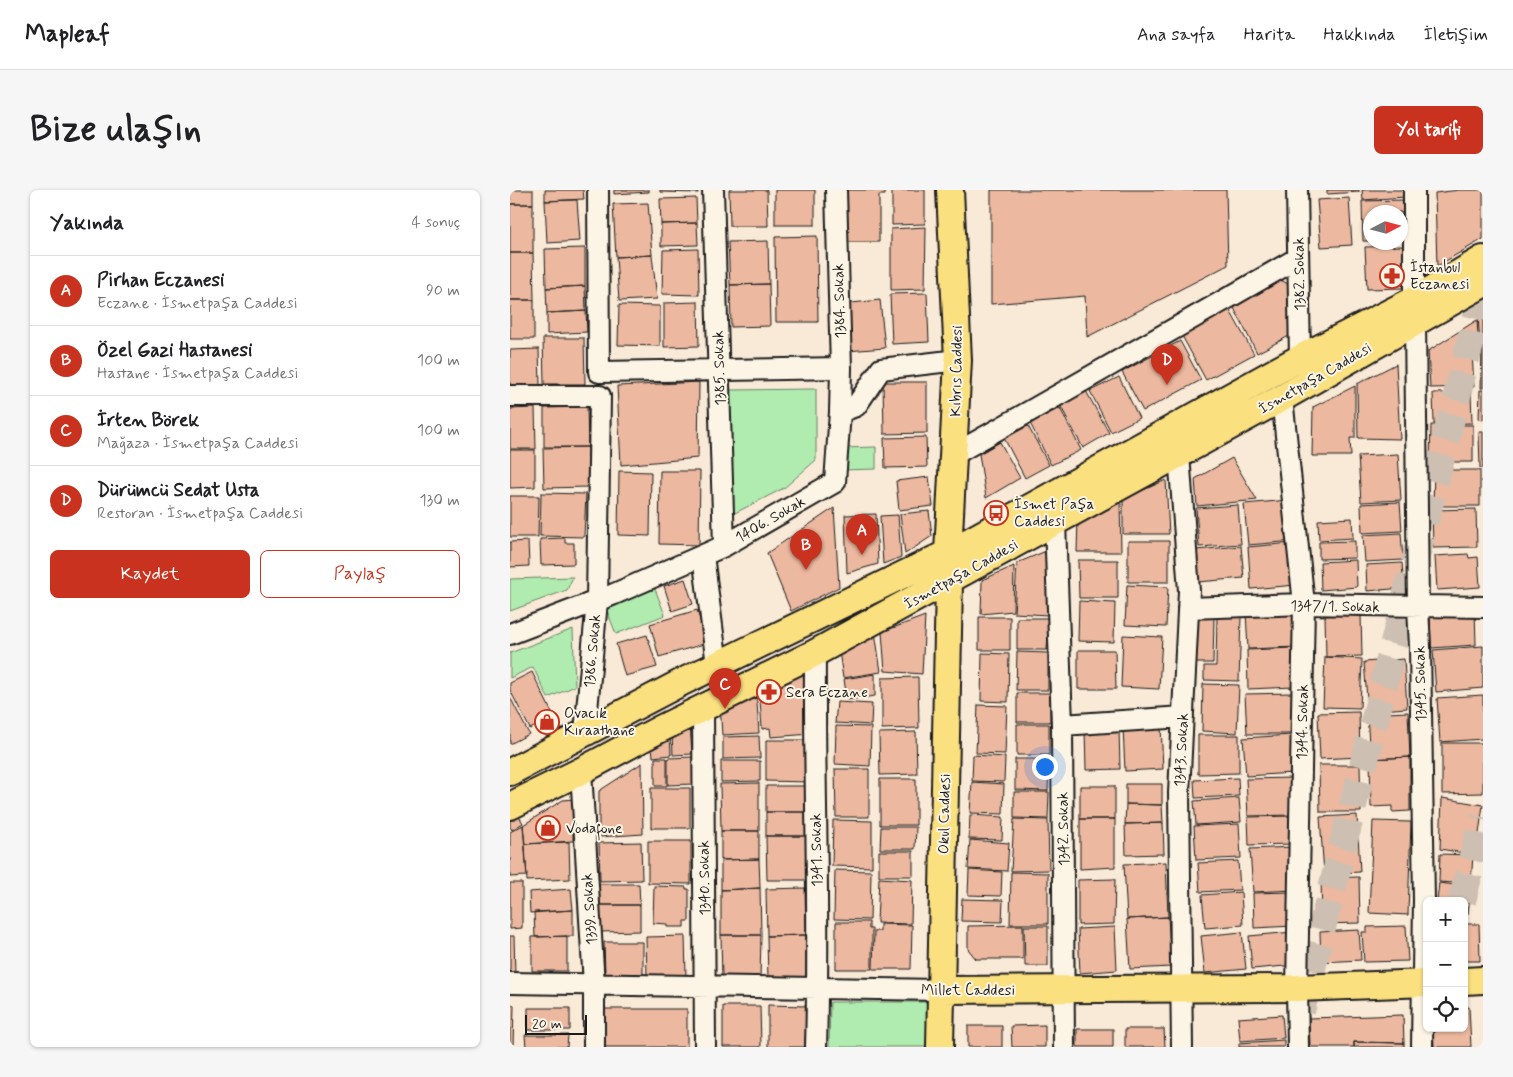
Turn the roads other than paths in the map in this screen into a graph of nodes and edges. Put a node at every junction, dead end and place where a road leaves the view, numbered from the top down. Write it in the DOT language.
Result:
graph roads {
  1 [pos="598,190"];
  2 [pos="713,190"];
  3 [pos="836,190"];
  4 [pos="950,190"];
  5 [pos="1297,190"];
  6 [pos="1414,190"];
  7 [pos="1298,258"];
  8 [pos="1483,259"];
  9 [pos="1483,284"];
  10 [pos="1414,310"];
  11 [pos="1300,358"];
  12 [pos="958,360"];
  13 [pos="841,368"];
  14 [pos="719,370"];
  15 [pos="599,372"];
  16 [pos="510,396"];
  17 [pos="600,396"];
  18 [pos="1282,398"];
  19 [pos="840,412"];
  20 [pos="1179,454"];
  21 [pos="953,455"];
  22 [pos="1055,522"];
  23 [pos="724,546"];
  24 [pos="948,553"];
  25 [pos="703,555"];
  26 [pos="949,581"];
  27 [pos="597,600"];
  28 [pos="1304,604"];
  29 [pos="1418,607"];
  30 [pos="1483,607"];
  31 [pos="1188,608"];
  32 [pos="510,634"];
  33 [pos="815,654"];
  34 [pos="717,664"];
  35 [pos="702,709"];
  36 [pos="1183,716"];
  37 [pos="1062,725"];
  38 [pos="585,732"];
  39 [pos="582,771"];
  40 [pos="510,772"];
  41 [pos="510,806"];
  42 [pos="1425,942"];
  43 [pos="1483,980"];
  44 [pos="1468,981"];
  45 [pos="510,983"];
  46 [pos="1423,983"];
  47 [pos="594,985"];
  48 [pos="705,986"];
  49 [pos="1425,987"];
  50 [pos="818,988"];
  51 [pos="1297,988"];
  52 [pos="1182,989"];
  53 [pos="940,990"];
  54 [pos="1064,990"];
  55 [pos="594,1047"];
  56 [pos="705,1047"];
  57 [pos="816,1047"];
  58 [pos="940,1047"];
  59 [pos="1064,1047"];
  60 [pos="1182,1047"];
  61 [pos="1298,1047"];
  62 [pos="1422,1047"];
  1 -- 15 [label="street, 1386. Sokak"];
  2 -- 14 [label="street, 1385. Sokak"];
  3 -- 13 [label="street, 1384. Sokak"];
  4 -- 12 [label="main road, Kıbrıs Caddesi"];
  5 -- 7 [label="street, 1382. Sokak"];
  6 -- 10 [label="street, 1345. Sokak"];
  7 -- 11 [label="street, 1382. Sokak"];
  7 -- 21 [label="street"];
  8 -- 10 [label="main road, İsmetpaşa Caddesi"];
  9 -- 10 [label="main road, İsmetpaşa Caddesi"];
  10 -- 11 [label="main road, İsmetpaşa Caddesi"];
  10 -- 18 [label="main road, İsmetpaşa Caddesi"];
  10 -- 29 [label="street, 1345. Sokak"];
  11 -- 24 [label="main road, İsmetpaşa Caddesi"];
  12 -- 19 [label="street"];
  12 -- 21 [label="main road, Kıbrıs Caddesi"];
  13 -- 14 [label="street"];
  13 -- 19 [label="street, 1384. Sokak"];
  14 -- 15 [label="street"];
  14 -- 23 [label="street, 1385. Sokak"];
  15 -- 17 [label="street, 1386. Sokak"];
  16 -- 17 [label="street"];
  17 -- 27 [label="street, 1386. Sokak"];
  18 -- 20 [label="main road, İsmetpaşa Caddesi"];
  18 -- 28 [label="street, 1344. Sokak"];
  19 -- 23 [label="street, 1406. Sokak"];
  20 -- 22 [label="main road, İsmetpaşa Caddesi"];
  20 -- 31 [label="street, 1343. Sokak"];
  21 -- 24 [label="main road, Kıbrıs Caddesi"];
  22 -- 26 [label="main road, İsmetpaşa Caddesi"];
  22 -- 37 [label="street, 1342. Sokak"];
  23 -- 25 [label="street, 1406. Sokak"];
  24 -- 26 [label="main road, Okul Caddesi"];
  24 -- 34 [label="main road, İsmetpaşa Caddesi"];
  25 -- 27 [label="street, 1406. Sokak"];
  25 -- 34 [label="street"];
  26 -- 33 [label="main road, İsmetpaşa Caddesi"];
  26 -- 53 [label="main road, Okul Caddesi"];
  27 -- 32 [label="street, 1406. Sokak"];
  27 -- 38 [label="street, 1386. Sokak"];
  28 -- 29 [label="street, 1347/1. Sokak"];
  28 -- 31 [label="street, 1347/1. Sokak"];
  28 -- 51 [label="street, 1344. Sokak"];
  29 -- 30 [label="street, 1347/1. Sokak"];
  29 -- 42 [label="street, 1345. Sokak"];
  31 -- 36 [label="street, 1343. Sokak"];
  33 -- 35 [label="main road, İsmetpaşa Caddesi"];
  33 -- 50 [label="street, 1341. Sokak"];
  34 -- 38 [label="main road, İsmetpaşa Caddesi"];
  35 -- 39 [label="main road, İsmetpaşa Caddesi"];
  35 -- 48 [label="street, 1340. Sokak"];
  36 -- 37 [label="street"];
  36 -- 52 [label="street, 1343. Sokak"];
  37 -- 54 [label="street, 1342. Sokak"];
  38 -- 40 [label="main road, İsmetpaşa Caddesi"];
  39 -- 41 [label="main road, İsmetpaşa Caddesi"];
  39 -- 47 [label="street, 1339. Sokak"];
  43 -- 44 [label="main road"];
  45 -- 47 [label="street, Millet Caddesi"];
  46 -- 51 [label="main road, Millet Caddesi"];
  47 -- 48 [label="street, Millet Caddesi"];
  47 -- 55 [label="street, 1339. Sokak"];
  48 -- 50 [label="street, Millet Caddesi"];
  48 -- 56 [label="street, 1340. Sokak"];
  49 -- 62 [label="street, 1345. Sokak"];
  50 -- 53 [label="street, Millet Caddesi"];
  50 -- 57 [label="street, 1341. Sokak"];
  51 -- 52 [label="main road, Millet Caddesi"];
  51 -- 61 [label="street, 1344. Sokak"];
  52 -- 54 [label="main road, Millet Caddesi"];
  52 -- 60 [label="street, 1343. Sokak"];
  53 -- 54 [label="main road, Millet Caddesi"];
  53 -- 58 [label="main road, Okul Caddesi"];
  54 -- 59 [label="street, 1342. Sokak"];
}
